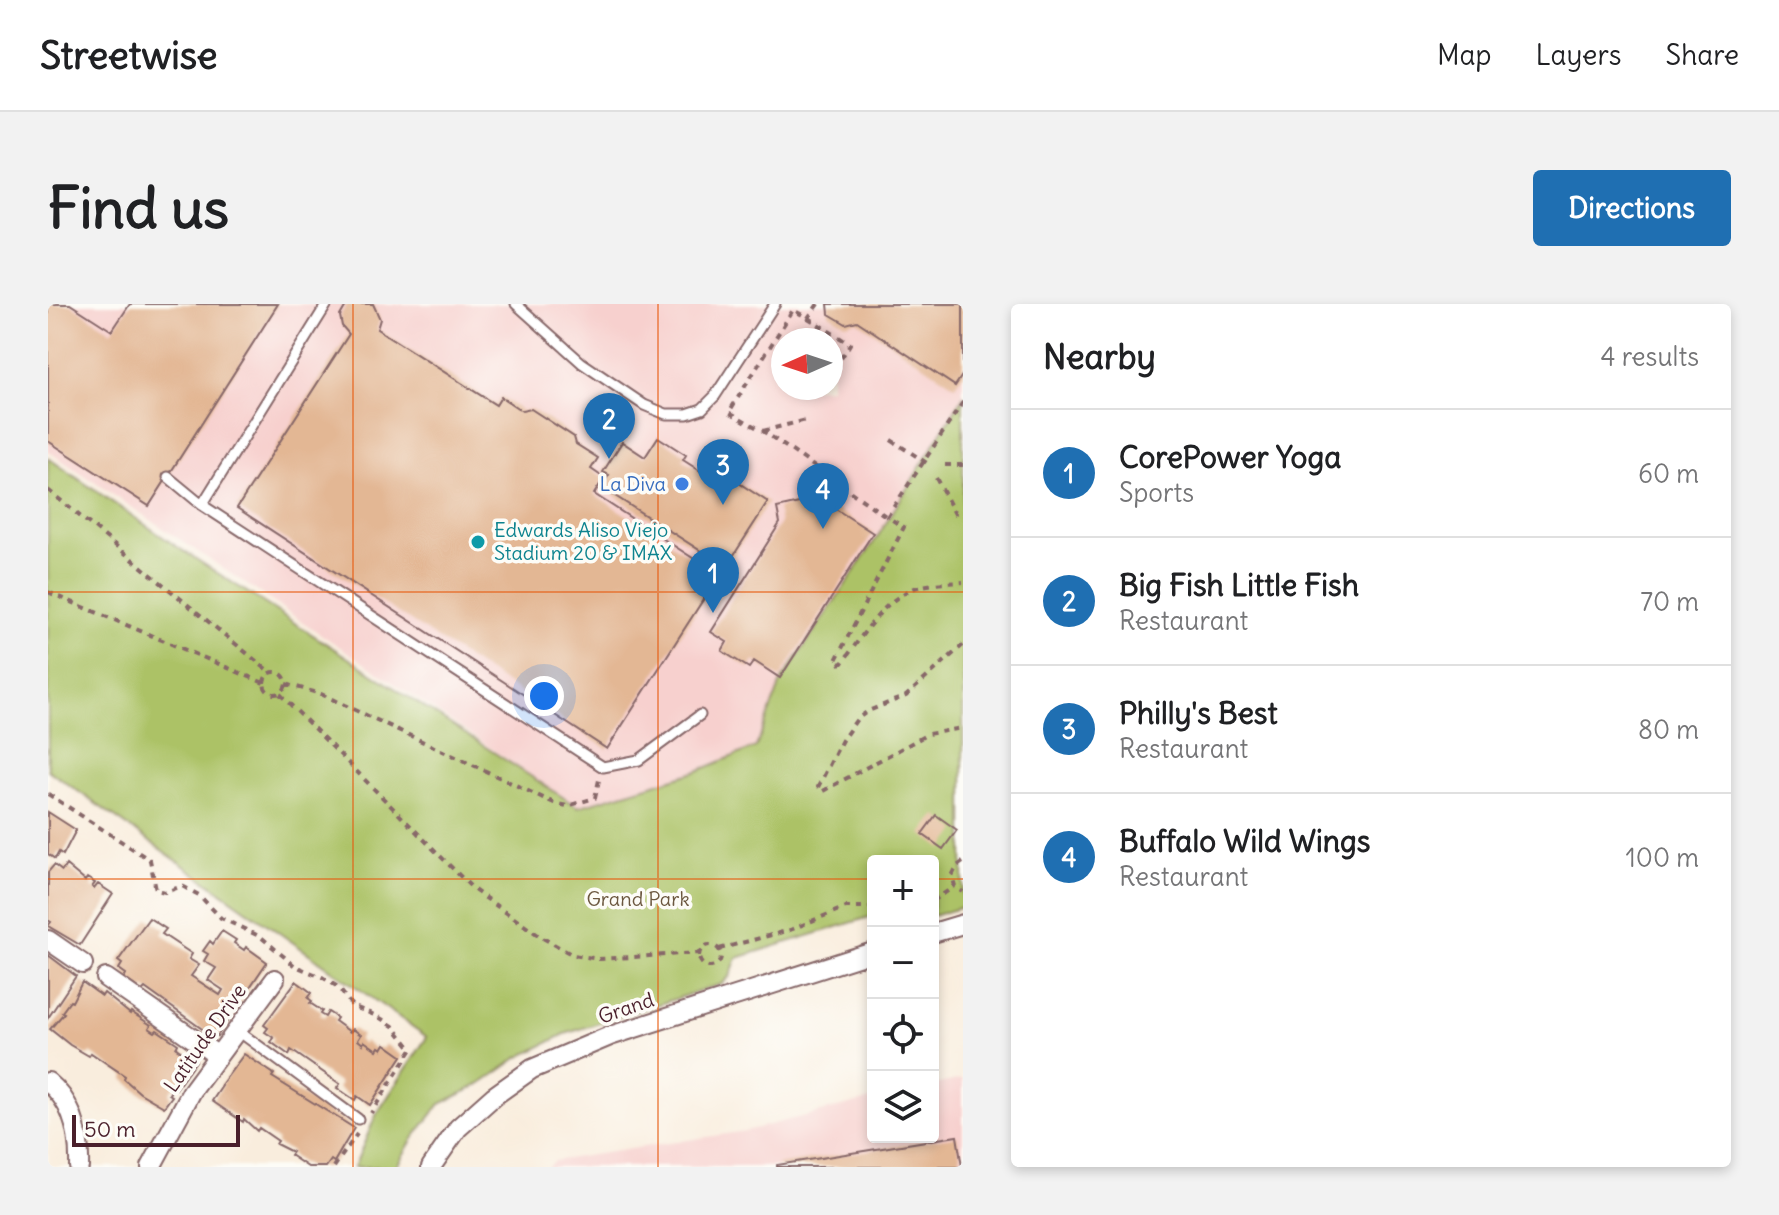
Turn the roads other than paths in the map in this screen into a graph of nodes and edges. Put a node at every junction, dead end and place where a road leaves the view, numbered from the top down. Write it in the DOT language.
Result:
graph roads {
  1 [pos="327,304"];
  2 [pos="516,304"];
  3 [pos="775,304"];
  4 [pos="168,477"];
  5 [pos="202,505"];
  6 [pos="700,715"];
  7 [pos="963,924"];
  8 [pos="939,931"];
  9 [pos="48,940"];
  10 [pos="867,954"];
  11 [pos="83,964"];
  12 [pos="106,978"];
  13 [pos="275,979"];
  14 [pos="237,1030"];
  15 [pos="218,1056"];
  16 [pos="48,1082"];
  17 [pos="362,1122"];
  18 [pos="79,1167"];
  19 [pos="151,1167"];
  20 [pos="431,1167"];
  1 -- 5 [label="lane"];
  2 -- 3 [label="lane"];
  4 -- 5 [label="lane"];
  5 -- 6 [label="lane"];
  7 -- 8 [label="street"];
  9 -- 11 [label="street"];
  10 -- 20 [label="street, Grand"];
  12 -- 15 [label="street"];
  13 -- 14 [label="street, Latitude Drive"];
  14 -- 15 [label="street, Latitude Drive"];
  14 -- 17 [label="lane"];
  15 -- 19 [label="street, Latitude Drive"];
  16 -- 18 [label="street"];
}
